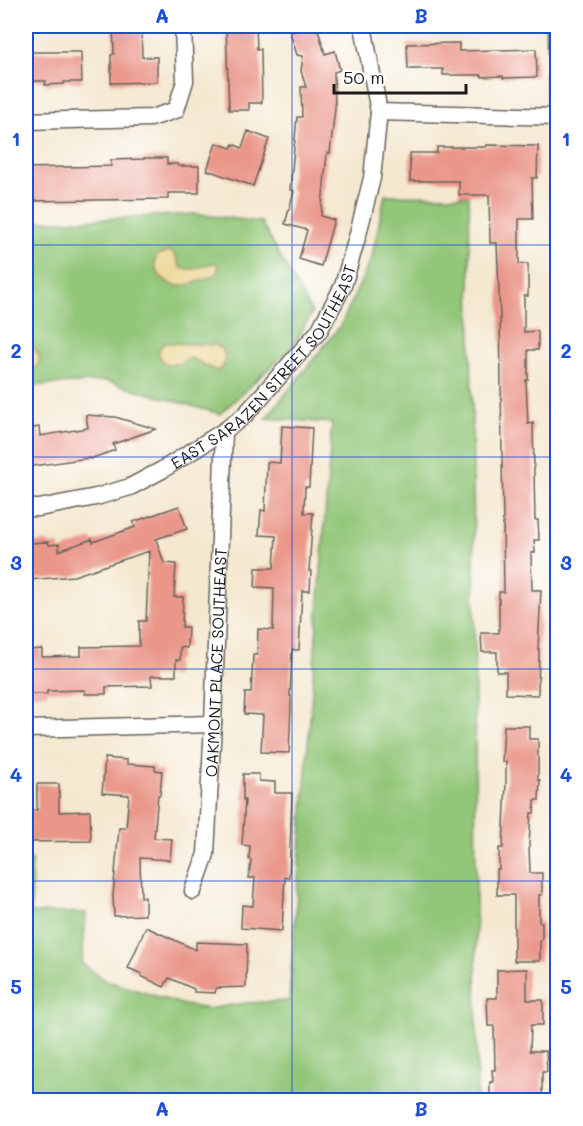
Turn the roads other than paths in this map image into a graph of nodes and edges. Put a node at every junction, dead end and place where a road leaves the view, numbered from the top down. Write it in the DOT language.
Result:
graph roads {
  1 [pos="183,26"];
  2 [pos="363,26"];
  3 [pos="557,26"];
  4 [pos="379,112"];
  5 [pos="557,117"];
  6 [pos="26,121"];
  7 [pos="558,122"];
  8 [pos="224,431"];
  9 [pos="26,508"];
  10 [pos="213,724"];
  11 [pos="26,729"];
  12 [pos="193,891"];
  1 -- 6 [label="street"];
  2 -- 4 [label="street, EAST SARAZEN STREET SOUTHEAST"];
  3 -- 5 [label="street"];
  4 -- 5 [label="street"];
  4 -- 8 [label="street, EAST SARAZEN STREET SOUTHEAST"];
  5 -- 7 [label="street"];
  8 -- 9 [label="street, EAST SARAZEN STREET SOUTHEAST"];
  8 -- 10 [label="street, OAKMONT PLACE SOUTHEAST"];
  10 -- 11 [label="street"];
  10 -- 12 [label="street, OAKMONT PLACE SOUTHEAST"];
}
